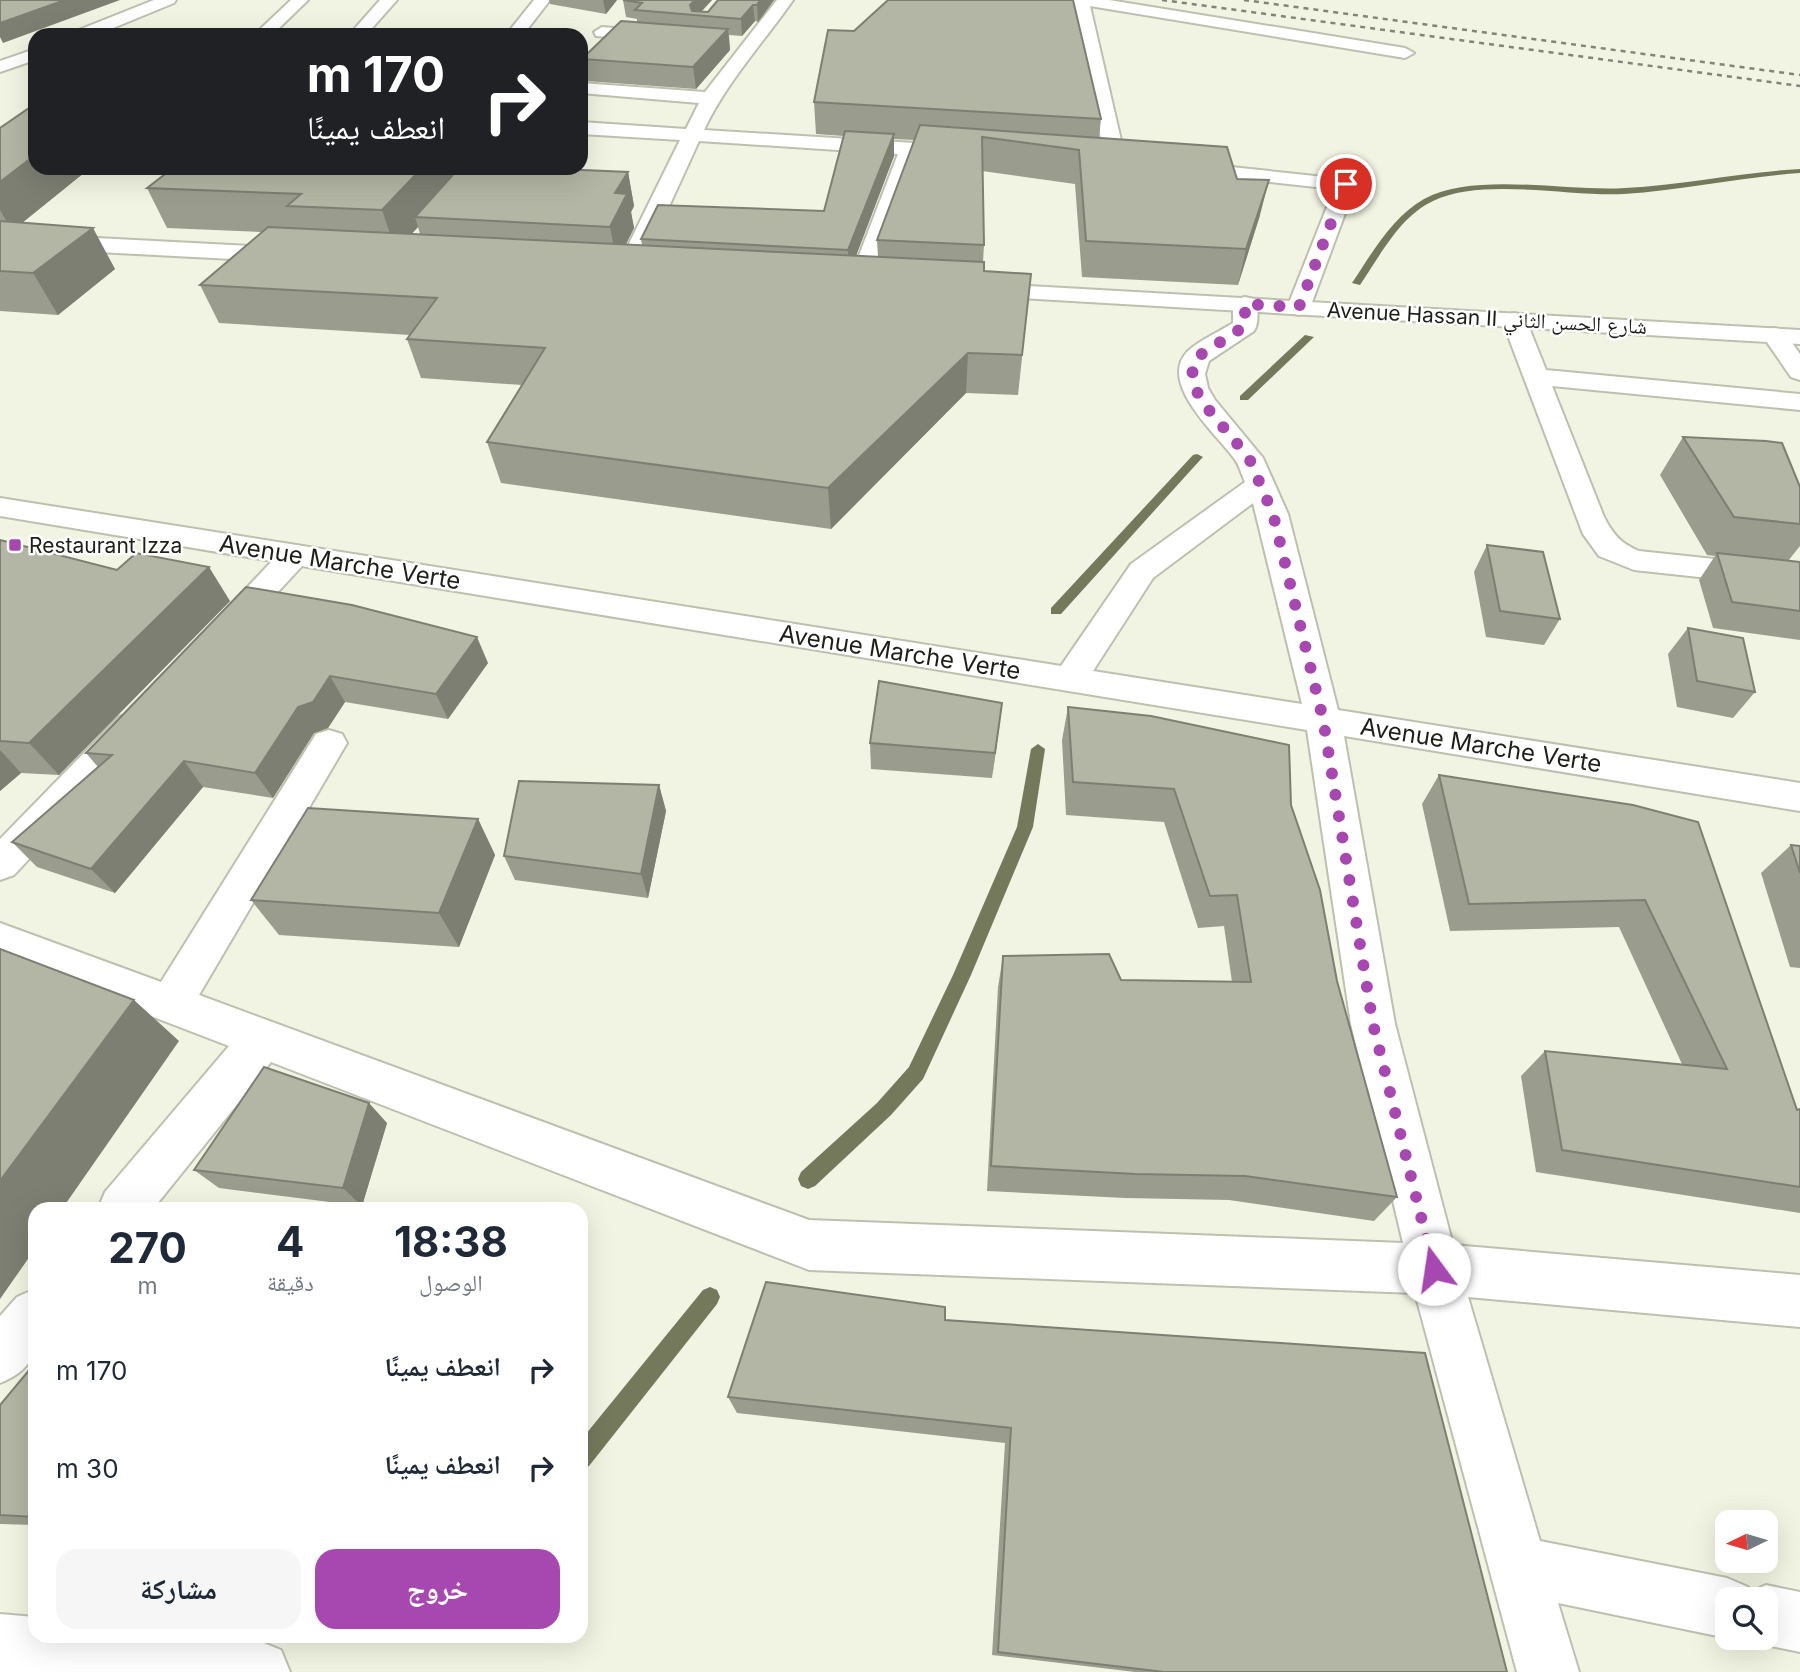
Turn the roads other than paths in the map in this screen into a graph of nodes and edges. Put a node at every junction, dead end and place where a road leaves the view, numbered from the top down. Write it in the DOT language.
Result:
graph roads {
  1 [pos="168,0"];
  2 [pos="300,0"];
  3 [pos="389,0"];
  4 [pos="542,0"];
  5 [pos="785,0"];
  6 [pos="1080,0"];
  7 [pos="99,28"];
  8 [pos="270,28"];
  9 [pos="363,28"];
  10 [pos="520,28"];
  11 [pos="606,33"];
  12 [pos="685,39"];
  13 [pos="727,42"];
  14 [pos="754,44"];
  15 [pos="1405,54"];
  16 [pos="28,57"];
  17 [pos="0,67"];
  18 [pos="588,89"];
  19 [pos="710,98"];
  20 [pos="588,128"];
  21 [pos="691,135"];
  22 [pos="910,149"];
  23 [pos="979,153"];
  24 [pos="1143,164"];
  25 [pos="1170,167"];
  26 [pos="0,240"];
  27 [pos="314,256"];
  28 [pos="599,271"];
  29 [pos="627,272"];
  30 [pos="654,274"];
  31 [pos="833,283"];
  32 [pos="860,284"];
  33 [pos="888,286"];
  34 [pos="956,289"];
  35 [pos="1245,304"];
  36 [pos="1299,307"];
  37 [pos="1514,320"];
  38 [pos="1774,335"];
  39 [pos="1800,337"];
  40 [pos="1800,372"];
  41 [pos="1536,377"];
  42 [pos="1800,402"];
  43 [pos="1260,484"];
  44 [pos="0,507"];
  45 [pos="295,555"];
  46 [pos="1800,578"];
  47 [pos="200,654"];
  48 [pos="1070,679"];
  49 [pos="152,704"];
  50 [pos="1323,719"];
  51 [pos="329,743"];
  52 [pos="1800,797"];
  53 [pos="0,864"];
  54 [pos="0,940"];
  55 [pos="170,1005"];
  56 [pos="263,1039"];
  57 [pos="128,1202"];
  58 [pos="1434,1269"];
  59 [pos="1800,1301"];
  60 [pos="28,1323"];
  61 [pos="0,1357"];
  62 [pos="1518,1566"];
  63 [pos="1715,1606"];
  64 [pos="1778,1617"];
  65 [pos="1800,1622"];
  66 [pos="0,1644"];
  67 [pos="259,1672"];
  68 [pos="1548,1672"];
  1 -- 7 [label="street"];
  2 -- 8 [label="street"];
  3 -- 9 [label="street"];
  4 -- 10 [label="street"];
  5 -- 14 [label="street"];
  6 -- 15 [label="street"];
  6 -- 24 [label="street"];
  11 -- 12 [label="street"];
  13 -- 14 [label="street"];
  14 -- 19 [label="street"];
  16 -- 17 [label="street"];
  18 -- 19 [label="street"];
  19 -- 21 [label="street"];
  20 -- 21 [label="street"];
  21 -- 22 [label="street"];
  21 -- 29 [label="street"];
  22 -- 23 [label="street"];
  22 -- 32 [label="street"];
  25 -- 36 [label="street"];
  26 -- 27 [label="street"];
  28 -- 29 [label="street"];
  29 -- 30 [label="street"];
  31 -- 32 [label="street"];
  32 -- 33 [label="street"];
  34 -- 35 [label="street, Avenue Hassan II شارع الحسن الثاني"];
  35 -- 36 [label="street, Avenue Hassan II شارع الحسن الثاني"];
  35 -- 43 [label="street"];
  36 -- 37 [label="street, Avenue Hassan II شارع الحسن الثاني"];
  37 -- 38 [label="street, Avenue Hassan II شارع الحسن الثاني"];
  37 -- 41 [label="street"];
  38 -- 39 [label="street, Avenue Hassan II شارع الحسن الثاني"];
  38 -- 40 [label="street"];
  41 -- 42 [label="street"];
  41 -- 46 [label="street"];
  43 -- 48 [label="street"];
  43 -- 50 [label="street"];
  44 -- 45 [label="street, Avenue Marche Verte"];
  45 -- 47 [label="street"];
  45 -- 48 [label="street, Avenue Marche Verte"];
  48 -- 50 [label="street, Avenue Marche Verte"];
  49 -- 53 [label="street"];
  50 -- 52 [label="street, Avenue Marche Verte"];
  50 -- 58 [label="street"];
  51 -- 55 [label="street"];
  54 -- 55 [label="street"];
  55 -- 56 [label="street"];
  56 -- 57 [label="street"];
  56 -- 58 [label="street"];
  58 -- 59 [label="street"];
  58 -- 62 [label="street"];
  60 -- 61 [label="street"];
  62 -- 63 [label="street"];
  62 -- 68 [label="street"];
  64 -- 65 [label="street"];
  66 -- 67 [label="street"];
}
